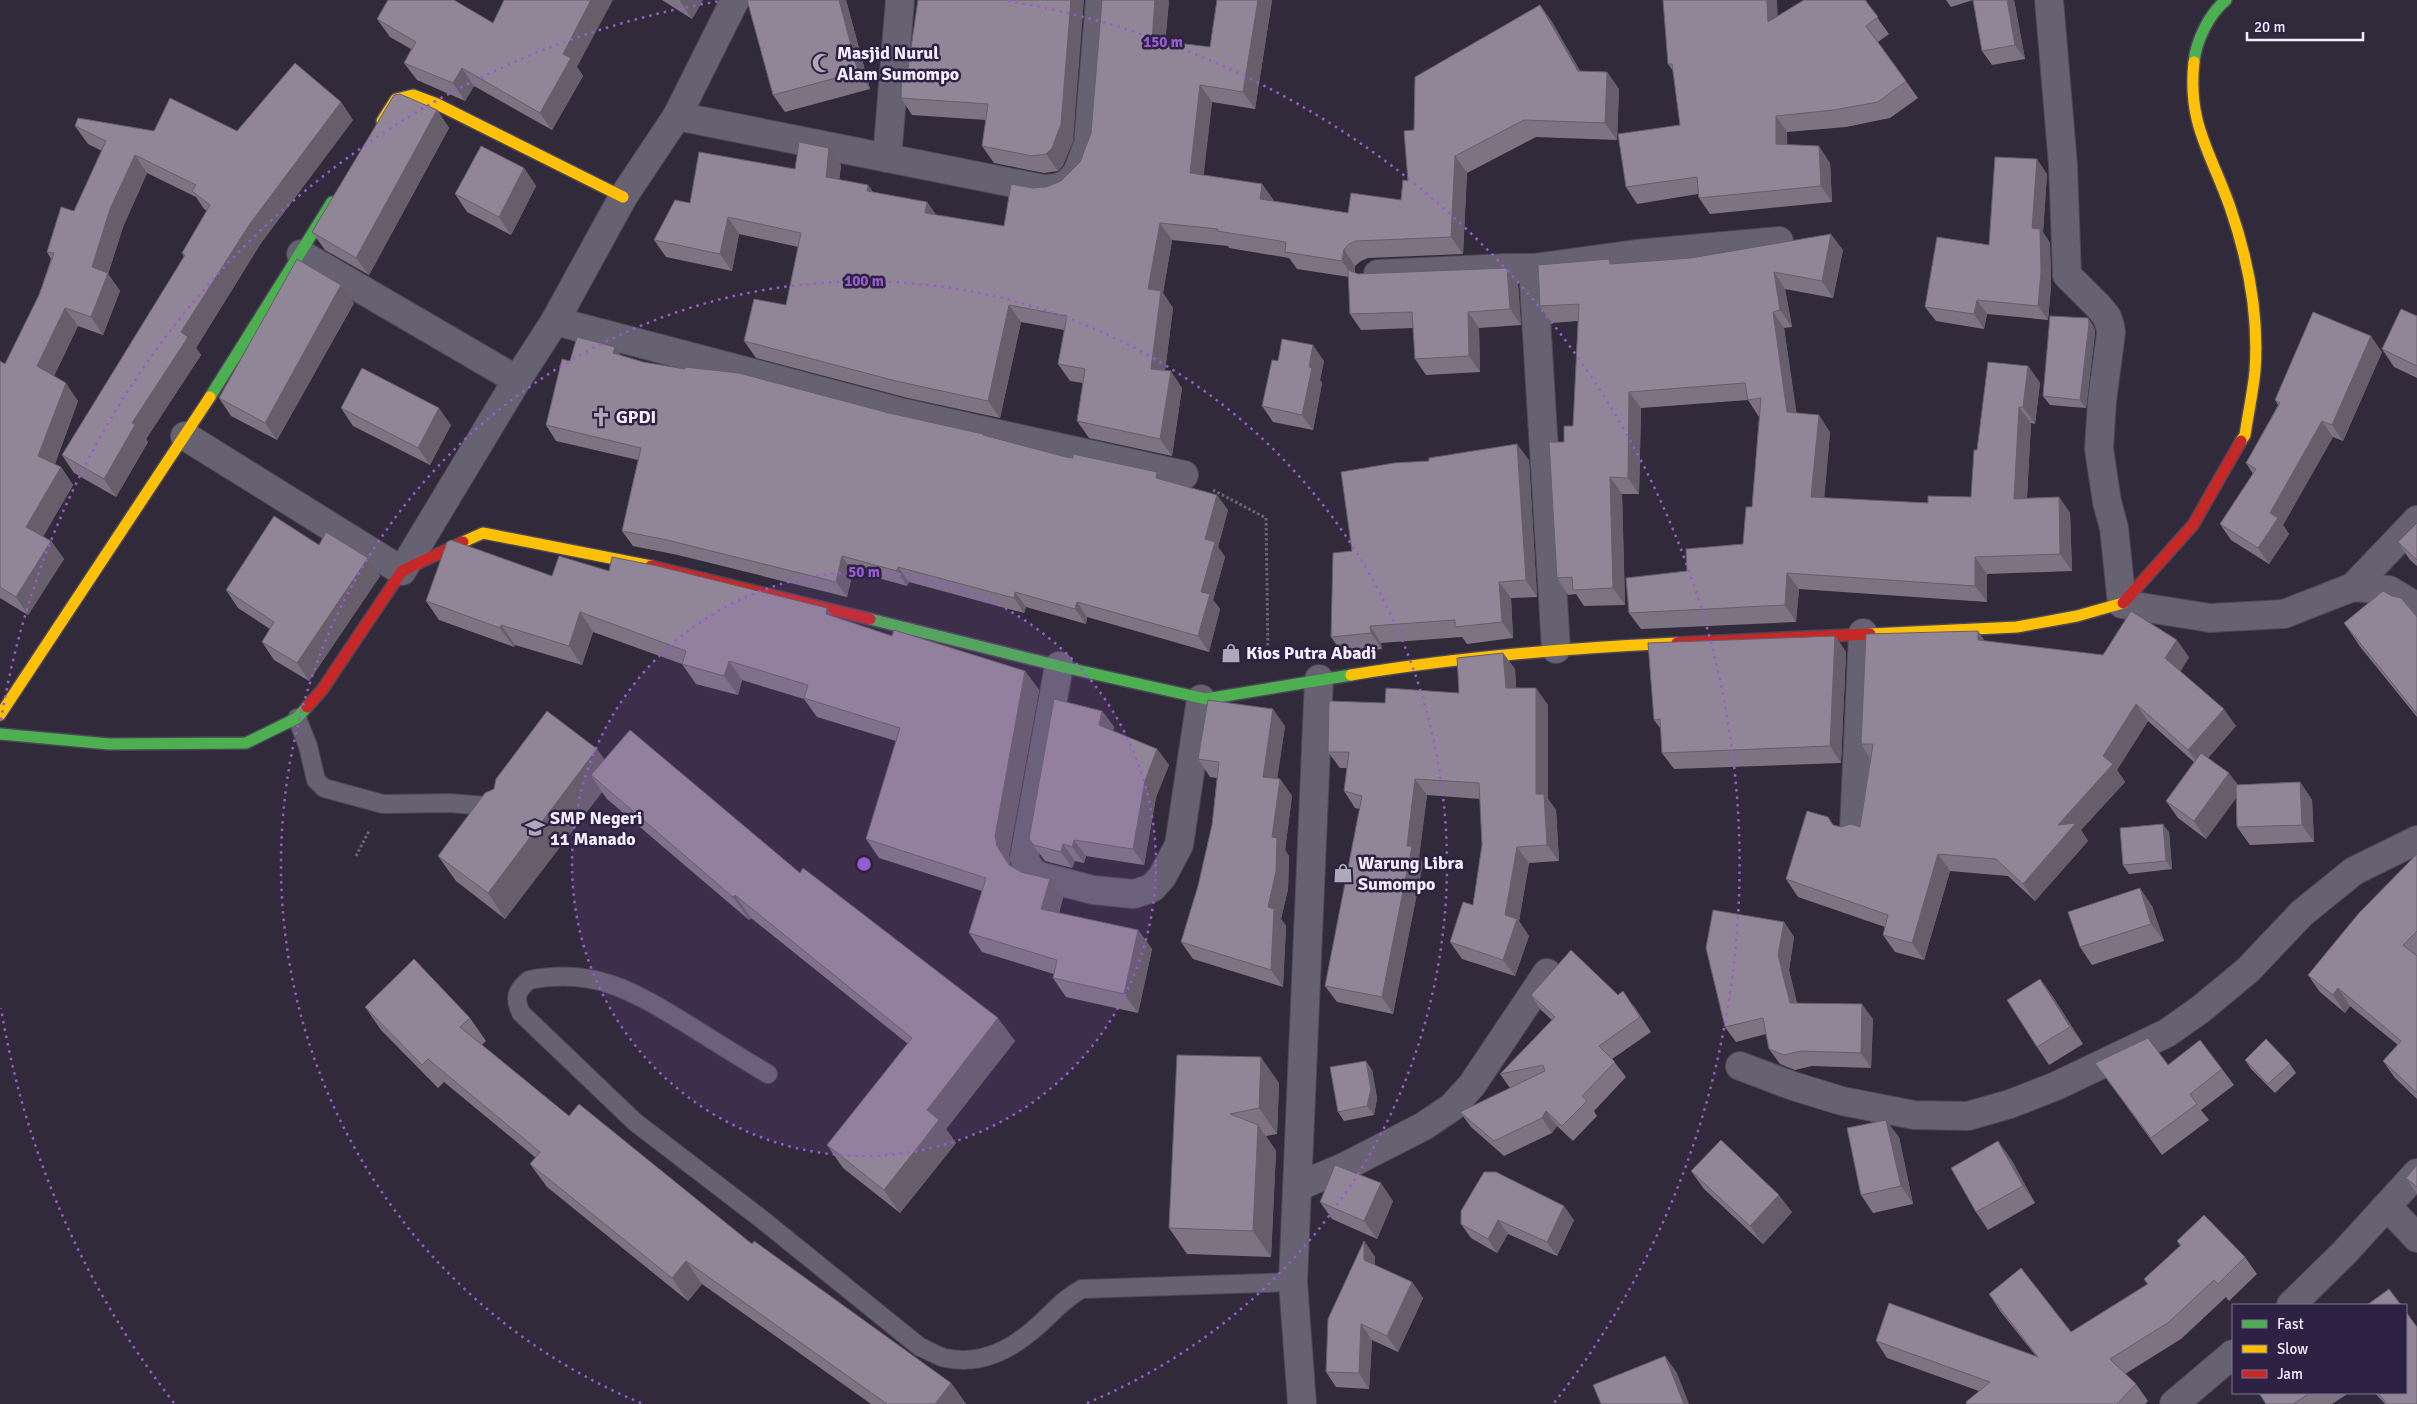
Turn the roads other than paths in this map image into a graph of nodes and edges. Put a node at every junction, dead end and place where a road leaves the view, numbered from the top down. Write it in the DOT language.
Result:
graph roads {
  1 [pos="735,0"];
  2 [pos="900,0"];
  3 [pos="1100,0"];
  4 [pos="2049,0"];
  5 [pos="2226,0"];
  6 [pos="677,116"];
  7 [pos="376,130"];
  8 [pos="887,158"];
  9 [pos="336,196"];
  10 [pos="623,197"];
  11 [pos="1779,241"];
  12 [pos="301,254"];
  13 [pos="1533,268"];
  14 [pos="1369,274"];
  15 [pos="555,321"];
  16 [pos="517,380"];
  17 [pos="185,436"];
  18 [pos="1184,475"];
  19 [pos="2417,520"];
  20 [pos="402,571"];
  21 [pos="2353,587"];
  22 [pos="2122,604"];
  23 [pos="2417,607"];
  24 [pos="1863,633"];
  25 [pos="1556,649"];
  26 [pos="1060,666"];
  27 [pos="1319,679"];
  28 [pos="1202,699"];
  29 [pos="0,715"];
  30 [pos="297,718"];
  31 [pos="0,734"];
  32 [pos="504,808"];
  33 [pos="1854,829"];
  34 [pos="2417,840"];
  35 [pos="1547,973"];
  36 [pos="1740,1066"];
  37 [pos="768,1074"];
  38 [pos="2417,1173"];
  39 [pos="1297,1187"];
  40 [pos="2387,1206"];
  41 [pos="2417,1238"];
  42 [pos="1293,1282"];
  43 [pos="2292,1304"];
  44 [pos="2232,1355"];
  45 [pos="1302,1404"];
  46 [pos="2174,1404"];
  1 -- 6 [label="street"];
  2 -- 8 [label="street"];
  3 -- 8 [label="street"];
  4 -- 22 [label="street"];
  5 -- 22 [label="street"];
  6 -- 8 [label="street"];
  6 -- 10 [label="street"];
  7 -- 10 [label="street"];
  9 -- 12 [label="street"];
  10 -- 15 [label="street"];
  11 -- 13 [label="street"];
  12 -- 16 [label="street"];
  12 -- 17 [label="street"];
  13 -- 14 [label="street"];
  13 -- 25 [label="street"];
  15 -- 16 [label="street"];
  15 -- 18 [label="street"];
  16 -- 20 [label="street"];
  17 -- 20 [label="street"];
  17 -- 29 [label="street"];
  19 -- 21 [label="street"];
  20 -- 26 [label="street"];
  20 -- 30 [label="street"];
  21 -- 22 [label="street"];
  21 -- 23 [label="street"];
  22 -- 24 [label="street"];
  24 -- 25 [label="street"];
  24 -- 33 [label="street"];
  25 -- 27 [label="street"];
  26 -- 28 [label="street"];
  26 -- 28 [label="street"];
  27 -- 28 [label="street"];
  27 -- 39 [label="street"];
  30 -- 31 [label="street"];
  30 -- 32 [label="lane"];
  34 -- 36 [label="street"];
  35 -- 39 [label="street"];
  37 -- 42 [label="lane"];
  38 -- 40 [label="street"];
  39 -- 42 [label="street"];
  40 -- 41 [label="street"];
  40 -- 43 [label="street"];
  42 -- 45 [label="street"];
  44 -- 46 [label="street"];
}
